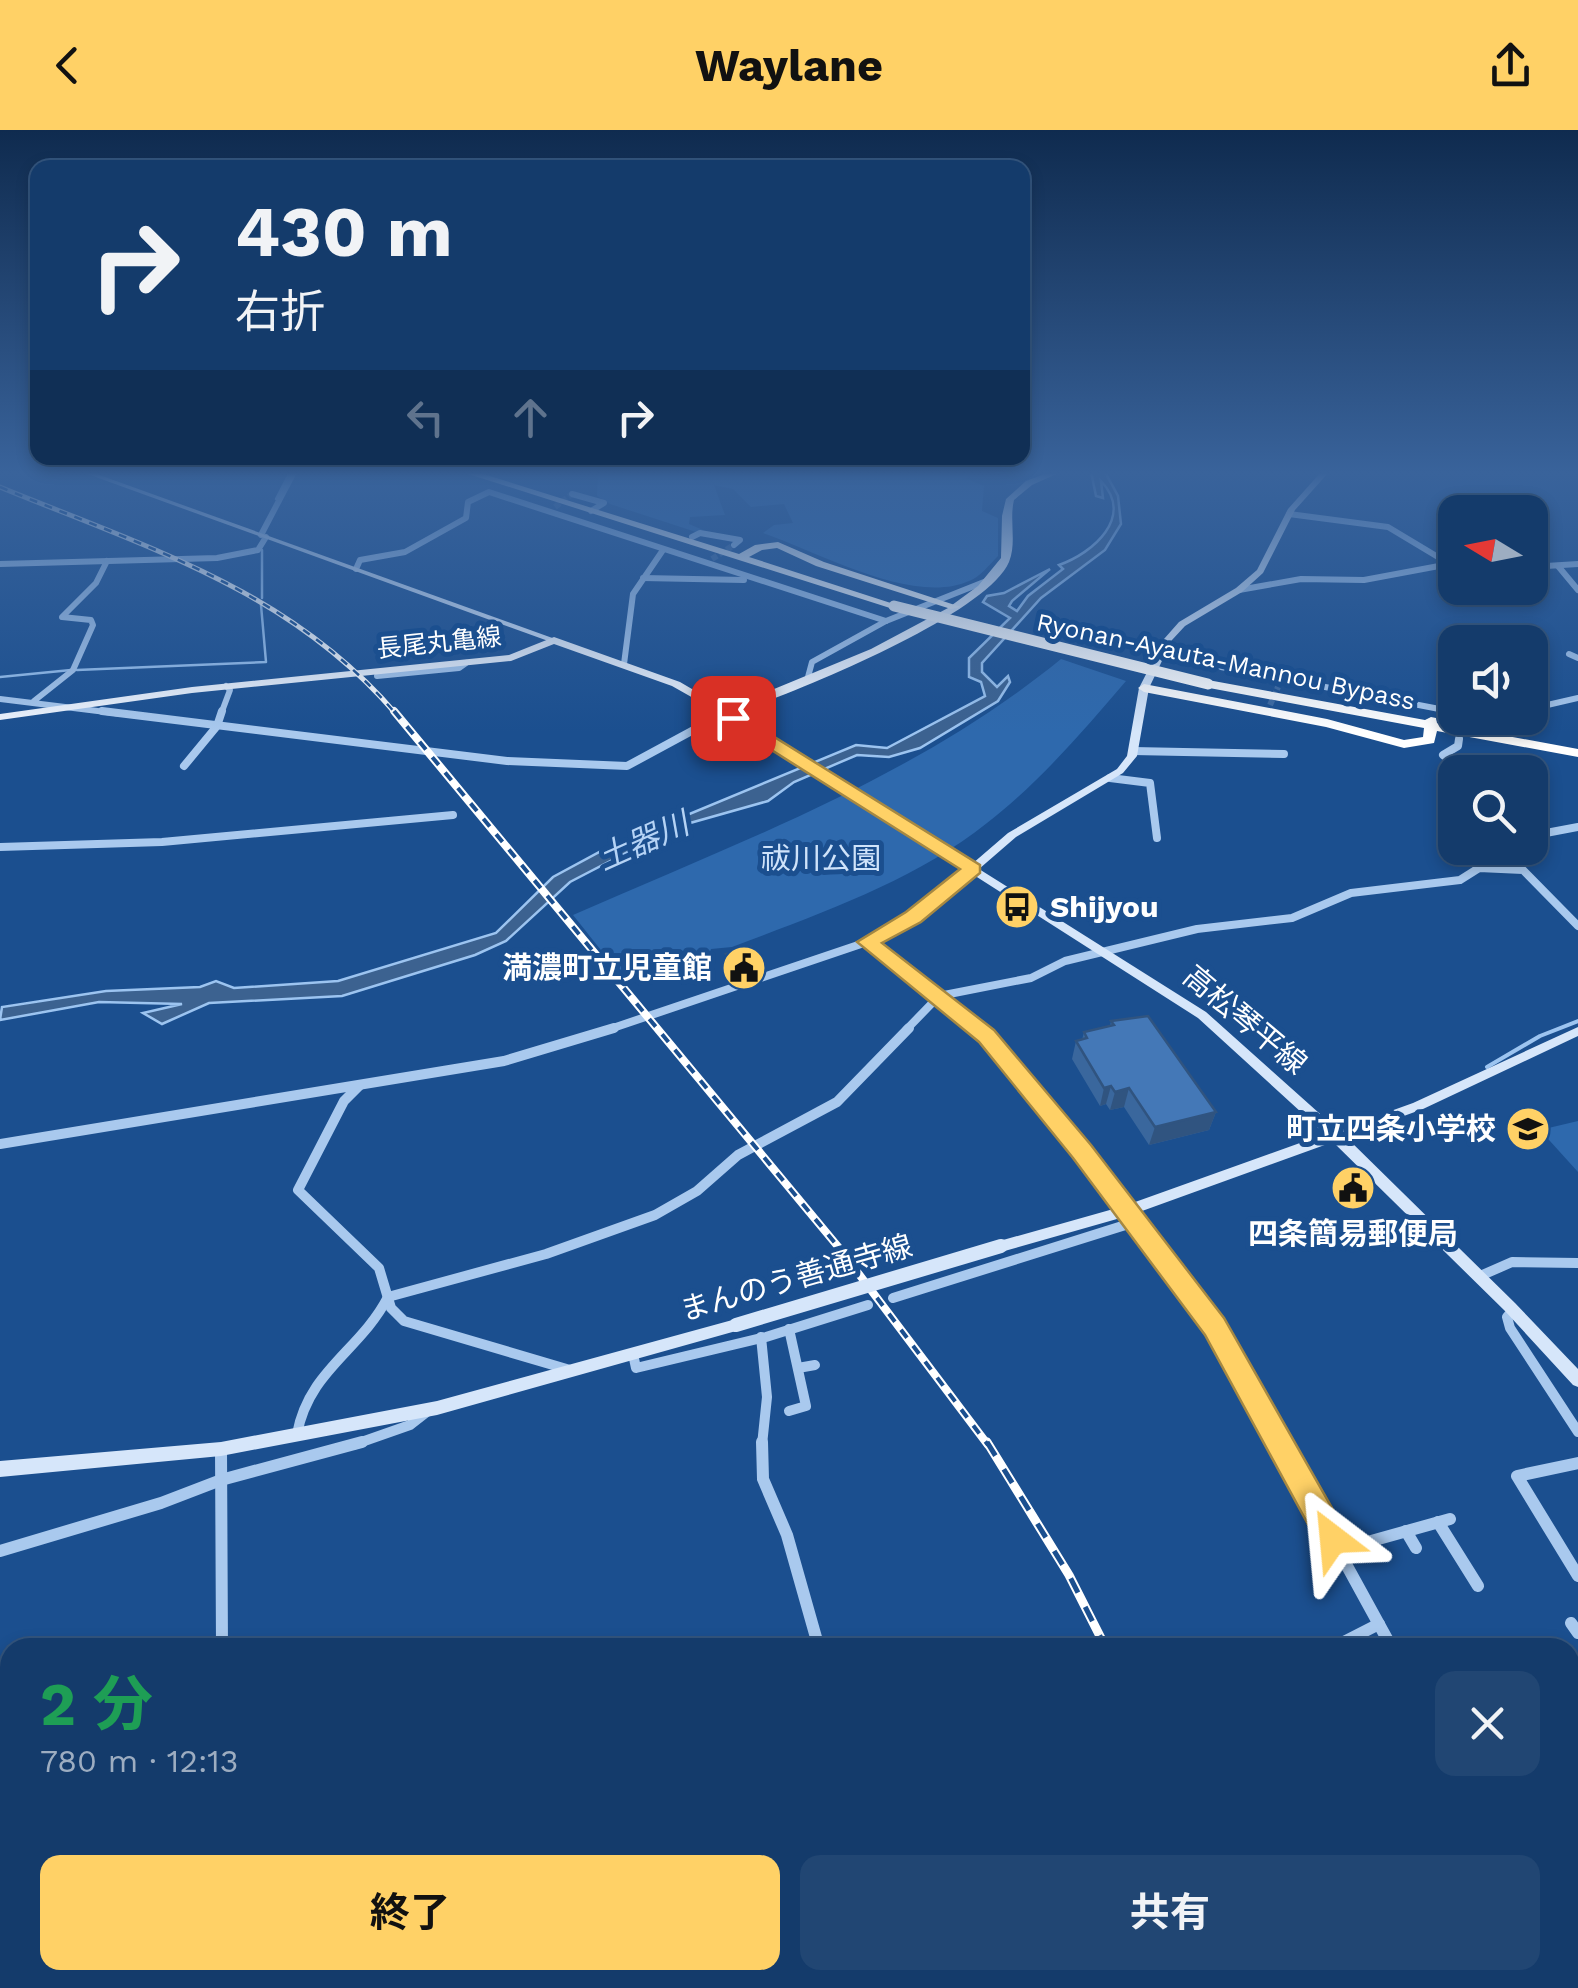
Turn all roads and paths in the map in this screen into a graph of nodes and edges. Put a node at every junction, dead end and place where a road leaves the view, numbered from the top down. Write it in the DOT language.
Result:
graph roads {
  1 [pos="165,559"];
  2 [pos="327,559"];
  3 [pos="367,559"];
  4 [pos="657,559"];
  5 [pos="688,559"];
  6 [pos="712,559"];
  7 [pos="752,559"];
  8 [pos="815,559"];
  9 [pos="1004,559"];
  10 [pos="1267,559"];
  11 [pos="107,561"];
  12 [pos="0,564"];
  13 [pos="704,564"];
  14 [pos="1578,564"];
  15 [pos="1438,566"];
  16 [pos="1548,566"];
  17 [pos="1558,566"];
  18 [pos="356,569"];
  19 [pos="644,578"];
  20 [pos="989,580"];
  21 [pos="761,584"];
  22 [pos="1239,590"];
  23 [pos="1578,590"];
  24 [pos="934,600"];
  25 [pos="955,607"];
  26 [pos="886,621"];
  27 [pos="554,640"];
  28 [pos="1568,654"];
  29 [pos="1578,658"];
  30 [pos="466,663"];
  31 [pos="624,664"];
  32 [pos="377,676"];
  33 [pos="808,677"];
  34 [pos="1214,677"];
  35 [pos="226,686"];
  36 [pos="1144,688"];
  37 [pos="0,698"];
  38 [pos="1578,698"];
  39 [pos="34,702"];
  40 [pos="1548,705"];
  41 [pos="68,707"];
  42 [pos="1438,712"];
  43 [pos="729,716"];
  44 [pos="0,717"];
  45 [pos="1431,724"];
  46 [pos="218,726"];
  47 [pos="1459,740"];
  48 [pos="1578,750"];
  49 [pos="1133,752"];
  50 [pos="1284,754"];
  51 [pos="1444,755"];
  52 [pos="184,766"];
  53 [pos="1110,778"];
  54 [pos="453,815"];
  55 [pos="1578,827"];
  56 [pos="1548,833"];
  57 [pos="1157,838"];
  58 [pos="0,847"];
  59 [pos="1476,865"];
  60 [pos="1479,868"];
  61 [pos="973,869"];
  62 [pos="1578,926"];
  63 [pos="867,942"];
  64 [pos="1106,950"];
  65 [pos="938,996"];
  66 [pos="1578,1031"];
  67 [pos="362,1083"];
  68 [pos="1336,1136"];
  69 [pos="0,1144"];
  70 [pos="1131,1216"];
  71 [pos="1578,1263"];
  72 [pos="1480,1276"];
  73 [pos="388,1297"];
  74 [pos="893,1298"];
  75 [pos="868,1305"];
  76 [pos="1513,1310"];
  77 [pos="789,1329"];
  78 [pos="760,1337"];
  79 [pos="632,1354"];
  80 [pos="815,1365"];
  81 [pos="798,1368"];
  82 [pos="572,1371"];
  83 [pos="1578,1380"];
  84 [pos="430,1410"];
  85 [pos="788,1411"];
  86 [pos="1578,1432"];
  87 [pos="296,1434"];
  88 [pos="221,1449"];
  89 [pos="1578,1463"];
  90 [pos="0,1470"];
  91 [pos="222,1480"];
  92 [pos="1444,1521"];
  93 [pos="1406,1532"];
  94 [pos="1416,1548"];
  95 [pos="1339,1550"];
  96 [pos="0,1552"];
  97 [pos="1578,1576"];
  98 [pos="1478,1586"];
  99 [pos="1379,1624"];
  100 [pos="222,1638"];
  101 [pos="816,1638"];
  102 [pos="1352,1638"];
  103 [pos="1387,1638"];
  1 -- 11 [label="street"];
  2 -- 18 [label="main road"];
  3 -- 18 [label="street"];
  4 -- 19 [label="street"];
  5 -- 13 [label="street"];
  6 -- 13 [label="street"];
  7 -- 34 [label="highway, Ryonan-Ayauta-Mannou Bypass, bridge"];
  8 -- 24 [label="highway"];
  9 -- 20 [label="main road"];
  10 -- 22 [label="main road"];
  11 -- 12 [label="street"];
  11 -- 39 [label="street"];
  13 -- 21 [label="street"];
  14 -- 17 [label="street"];
  15 -- 22 [label="street"];
  16 -- 17 [label="street"];
  17 -- 23 [label="street"];
  18 -- 27 [label="main road"];
  19 -- 21 [label="street"];
  19 -- 31 [label="street"];
  20 -- 24 [label="street"];
  20 -- 25 [label="main road"];
  21 -- 26 [label="street"];
  22 -- 36 [label="main road"];
  24 -- 25 [label="highway"];
  24 -- 26 [label="street"];
  25 -- 33 [label="main road"];
  26 -- 33 [label="street"];
  27 -- 30 [label="main road, 長尾丸亀線"];
  27 -- 31 [label="main road"];
  28 -- 29 [label="street"];
  30 -- 32 [label="street"];
  30 -- 35 [label="main road, 長尾丸亀線"];
  31 -- 43 [label="main road"];
  33 -- 43 [label="main road"];
  34 -- 42 [label="street"];
  34 -- 45 [label="highway, Ryonan-Ayauta-Mannou Bypass"];
  35 -- 41 [label="main road, 長尾丸亀線"];
  35 -- 46 [label="street"];
  36 -- 45 [label="highway"];
  36 -- 49 [label="main road"];
  37 -- 39 [label="street"];
  38 -- 40 [label="street"];
  39 -- 41 [label="street"];
  41 -- 44 [label="main road, 長尾丸亀線"];
  41 -- 46 [label="street"];
  43 -- 46 [label="street"];
  43 -- 61 [label="main road, 高松琴平線"];
  45 -- 48 [label="highway, Ryonan-Ayauta-Mannou Bypass"];
  46 -- 52 [label="street"];
  47 -- 51 [label="street"];
  49 -- 50 [label="street"];
  49 -- 53 [label="main road"];
  53 -- 57 [label="street"];
  53 -- 61 [label="main road"];
  54 -- 58 [label="street"];
  55 -- 56 [label="street"];
  59 -- 60 [label="street"];
  60 -- 62 [label="street"];
  60 -- 64 [label="street"];
  61 -- 63 [label="street"];
  61 -- 64 [label="main road, 高松琴平線"];
  63 -- 65 [label="street"];
  63 -- 67 [label="street"];
  64 -- 65 [label="street"];
  64 -- 68 [label="main road, 高松琴平線"];
  65 -- 70 [label="street"];
  65 -- 73 [label="street"];
  66 -- 68 [label="main road, まんのう善通寺線"];
  67 -- 69 [label="street"];
  67 -- 73 [label="street"];
  68 -- 70 [label="main road, まんのう善通寺線"];
  68 -- 72 [label="main road, 高松琴平線"];
  70 -- 74 [label="street"];
  70 -- 79 [label="main road, まんのう善通寺線, bridge"];
  70 -- 95 [label="street"];
  71 -- 72 [label="street"];
  72 -- 76 [label="main road, 高松琴平線"];
  73 -- 82 [label="street"];
  73 -- 87 [label="street"];
  75 -- 77 [label="street"];
  76 -- 83 [label="main road, 高松琴平線"];
  76 -- 86 [label="street"];
  77 -- 78 [label="street"];
  77 -- 81 [label="street"];
  78 -- 79 [label="street"];
  78 -- 101 [label="street"];
  79 -- 82 [label="main road, まんのう善通寺線"];
  80 -- 81 [label="street"];
  81 -- 85 [label="street"];
  82 -- 84 [label="main road, まんのう善通寺線"];
  84 -- 87 [label="main road, まんのう善通寺線"];
  84 -- 91 [label="street"];
  87 -- 88 [label="main road, まんのう善通寺線"];
  88 -- 90 [label="main road, まんのう善通寺線"];
  88 -- 91 [label="street"];
  89 -- 97 [label="street"];
  91 -- 96 [label="street"];
  91 -- 100 [label="street"];
  92 -- 93 [label="street"];
  92 -- 98 [label="street"];
  93 -- 94 [label="street"];
  93 -- 95 [label="street"];
  95 -- 99 [label="street"];
  99 -- 102 [label="street"];
  99 -- 103 [label="street"];
}
